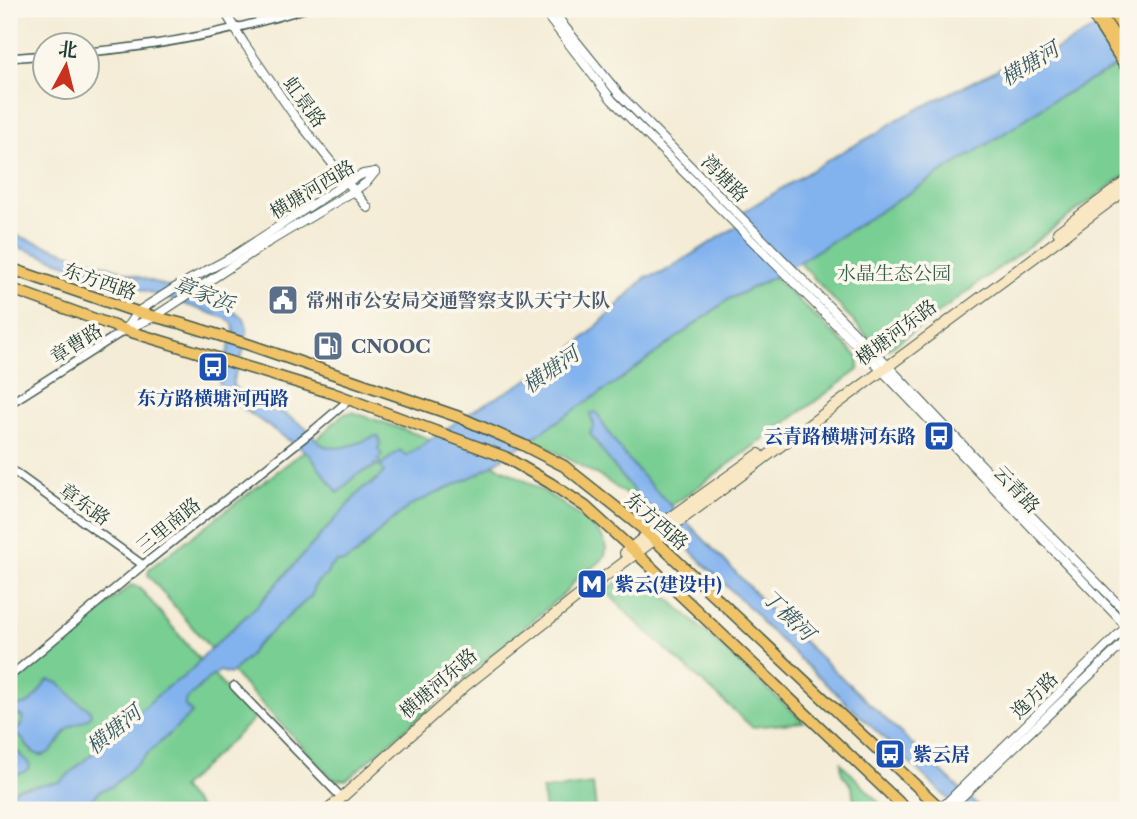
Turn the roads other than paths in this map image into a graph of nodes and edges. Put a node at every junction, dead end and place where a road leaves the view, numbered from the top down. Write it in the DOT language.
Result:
graph roads {
  1 [pos="223,9"];
  2 [pos="304,9"];
  3 [pos="542,9"];
  4 [pos="553,9"];
  5 [pos="1088,9"];
  6 [pos="1097,9"];
  7 [pos="1116,9"];
  8 [pos="1128,24"];
  9 [pos="235,28"];
  10 [pos="1128,35"];
  11 [pos="102,51"];
  12 [pos="32,56"];
  13 [pos="1128,56"];
  14 [pos="9,58"];
  15 [pos="1127,69"];
  16 [pos="1128,180"];
  17 [pos="347,182"];
  18 [pos="1128,188"];
  19 [pos="354,191"];
  20 [pos="368,208"];
  21 [pos="734,216"];
  22 [pos="9,268"];
  23 [pos="9,288"];
  24 [pos="137,312"];
  25 [pos="155,317"];
  26 [pos="125,330"];
  27 [pos="883,367"];
  28 [pos="349,400"];
  29 [pos="9,404"];
  30 [pos="9,468"];
  31 [pos="651,537"];
  32 [pos="634,550"];
  33 [pos="143,565"];
  34 [pos="1128,614"];
  35 [pos="1128,627"];
  36 [pos="1128,639"];
  37 [pos="9,677"];
  38 [pos="234,687"];
  39 [pos="965,790"];
  40 [pos="341,797"];
  41 [pos="945,808"];
  42 [pos="328,810"];
  43 [pos="907,810"];
  1 -- 9 [label="street, 虹景路"];
  2 -- 9 [label="street"];
  3 -- 21 [label="street"];
  4 -- 21 [label="street, 湾塘路"];
  5 -- 15 [label="main road"];
  6 -- 13 [label="main road"];
  7 -- 8 [label="main road"];
  7 -- 10 [label="main road"];
  9 -- 11 [label="street"];
  9 -- 17 [label="street, 虹景路"];
  12 -- 14 [label="street"];
  16 -- 27 [label="main road, 横塘河东路"];
  17 -- 19 [label="street, 虹景路"];
  17 -- 19 [label="street, 横塘河西路"];
  17 -- 24 [label="street, 横塘河西路"];
  18 -- 27 [label="main road, 横塘河东路"];
  19 -- 20 [label="street, 虹景路"];
  19 -- 25 [label="street, 横塘河西路"];
  21 -- 27 [label="street, 湾塘路"];
  22 -- 24 [label="main road, 东方西路"];
  23 -- 26 [label="main road, 东方西路"];
  24 -- 25 [label="main road, 东方西路"];
  24 -- 26 [label="street, 横塘河西路"];
  25 -- 26 [label="street, 横塘河西路"];
  25 -- 31 [label="main road, 东方西路"];
  26 -- 28 [label="main road, 东方西路"];
  26 -- 29 [label="street, 章曹路"];
  27 -- 31 [label="main road, 横塘河东路"];
  27 -- 34 [label="street, 云青路"];
  27 -- 35 [label="street, 云青路"];
  28 -- 32 [label="main road, 东方西路"];
  28 -- 33 [label="street, 三里南路"];
  30 -- 33 [label="street, 章东路"];
  31 -- 32 [label="main road, 横塘河东路"];
  31 -- 41 [label="main road, 东方西路"];
  32 -- 40 [label="main road, 横塘河东路"];
  32 -- 43 [label="main road, 东方西路"];
  33 -- 37 [label="street, 三里南路"];
  35 -- 39 [label="street, 逸方路"];
  36 -- 39 [label="street, 逸方路"];
  38 -- 40 [label="street"];
  39 -- 41 [label="street"];
  40 -- 42 [label="main road, 横塘河东路"];
}
